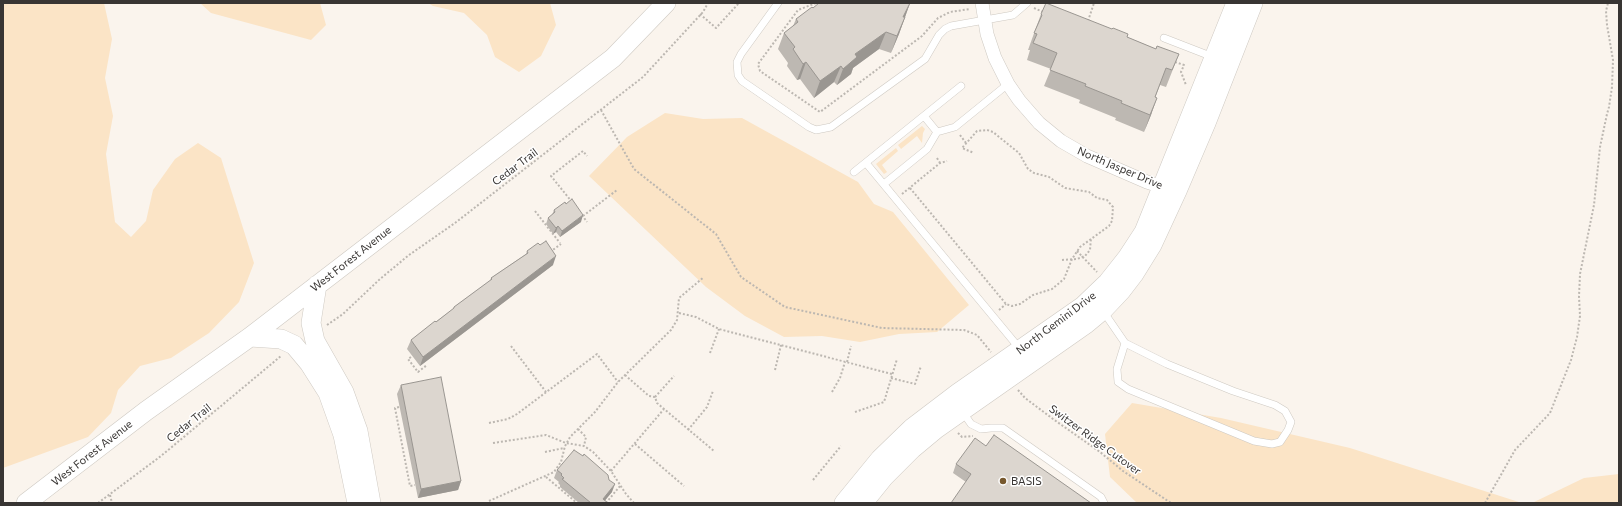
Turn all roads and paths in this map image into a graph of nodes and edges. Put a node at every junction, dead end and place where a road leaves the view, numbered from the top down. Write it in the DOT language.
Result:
graph roads {
  1 [pos="666,3"];
  2 [pos="708,3"];
  3 [pos="739,3"];
  4 [pos="778,3"];
  5 [pos="816,3"];
  6 [pos="982,3"];
  7 [pos="1027,3"];
  8 [pos="1094,3"];
  9 [pos="1236,3"];
  10 [pos="1253,3"];
  11 [pos="1608,3"];
  12 [pos="970,9"];
  13 [pos="1031,11"];
  14 [pos="700,14"];
  15 [pos="1049,14"];
  16 [pos="799,17"];
  17 [pos="792,18"];
  18 [pos="984,21"];
  19 [pos="794,22"];
  20 [pos="1087,22"];
  21 [pos="1164,38"];
  22 [pos="1214,58"];
  23 [pos="1170,60"];
  24 [pos="1008,84"];
  25 [pos="961,86"];
  26 [pos="1187,87"];
  27 [pos="601,110"];
  28 [pos="924,116"];
  29 [pos="936,132"];
  30 [pos="960,135"];
  31 [pos="966,143"];
  32 [pos="974,153"];
  33 [pos="587,156"];
  34 [pos="937,158"];
  35 [pos="947,161"];
  36 [pos="866,163"];
  37 [pos="940,163"];
  38 [pos="854,172"];
  39 [pos="884,184"];
  40 [pos="910,188"];
  41 [pos="1170,189"];
  42 [pos="617,190"];
  43 [pos="896,199"];
  44 [pos="574,204"];
  45 [pos="578,210"];
  46 [pos="535,211"];
  47 [pos="583,216"];
  48 [pos="587,222"];
  49 [pos="1091,238"];
  50 [pos="1077,252"];
  51 [pos="549,253"];
  52 [pos="1083,258"];
  53 [pos="1072,259"];
  54 [pos="1062,260"];
  55 [pos="1102,276"];
  56 [pos="704,277"];
  57 [pos="317,286"];
  58 [pos="1103,310"];
  59 [pos="679,313"];
  60 [pos="325,326"];
  61 [pos="719,329"];
  62 [pos="250,337"];
  63 [pos="1125,343"];
  64 [pos="781,345"];
  65 [pos="511,346"];
  66 [pos="851,346"];
  67 [pos="1021,350"];
  68 [pos="285,352"];
  69 [pos="710,353"];
  70 [pos="411,357"];
  71 [pos="994,357"];
  72 [pos="897,359"];
  73 [pos="846,362"];
  74 [pos="427,365"];
  75 [pos="922,366"];
  76 [pos="775,370"];
  77 [pos="892,374"];
  78 [pos="625,375"];
  79 [pos="674,376"];
  80 [pos="891,378"];
  81 [pos="618,382"];
  82 [pos="1018,389"];
  83 [pos="713,391"];
  84 [pos="546,392"];
  85 [pos="832,392"];
  86 [pos="655,397"];
  87 [pos="399,407"];
  88 [pos="664,409"];
  89 [pos="961,410"];
  90 [pos="855,412"];
  91 [pos="489,423"];
  92 [pos="578,429"];
  93 [pos="688,430"];
  94 [pos="958,432"];
  95 [pos="973,436"];
  96 [pos="493,442"];
  97 [pos="566,443"];
  98 [pos="634,444"];
  99 [pos="584,446"];
  100 [pos="841,446"];
  101 [pos="564,448"];
  102 [pos="714,451"];
  103 [pos="545,452"];
  104 [pos="611,471"];
  105 [pos="546,477"];
  106 [pos="813,480"];
  107 [pos="415,485"];
  108 [pos="620,486"];
  109 [pos="684,486"];
  110 [pos="110,495"];
  111 [pos="489,501"];
  112 [pos="26,503"];
  113 [pos="98,503"];
  114 [pos="112,503"];
  115 [pos="357,503"];
  116 [pos="371,503"];
  117 [pos="577,503"];
  118 [pos="606,503"];
  119 [pos="634,503"];
  120 [pos="844,503"];
  121 [pos="863,503"];
  122 [pos="1104,503"];
  123 [pos="1172,503"];
  124 [pos="1486,503"];
  1 -- 57 [label="street, West Forest Avenue"];
  2 -- 14 [label="path, Cedar Trail"];
  3 -- 14 [label="path"];
  4 -- 18 [label="lane"];
  5 -- 17 [label="path"];
  6 -- 18 [label="street, North Jasper Drive"];
  7 -- 18 [label="lane"];
  8 -- 20 [label="path"];
  9 -- 22 [label="street, North Gemini Drive"];
  10 -- 41 [label="street, North Gemini Drive"];
  11 -- 124 [label="path"];
  12 -- 17 [label="path"];
  13 -- 15 [label="path"];
  14 -- 27 [label="path, Cedar Trail"];
  16 -- 17 [label="path"];
  17 -- 19 [label="path"];
  18 -- 24 [label="street, North Jasper Drive"];
  21 -- 22 [label="lane"];
  22 -- 41 [label="street, North Gemini Drive"];
  23 -- 26 [label="path"];
  24 -- 29 [label="lane"];
  24 -- 41 [label="street, North Jasper Drive"];
  25 -- 28 [label="lane"];
  27 -- 60 [label="path, Cedar Trail"];
  27 -- 71 [label="path"];
  28 -- 29 [label="lane"];
  28 -- 36 [label="lane"];
  29 -- 39 [label="lane"];
  30 -- 31 [label="path"];
  31 -- 32 [label="path"];
  31 -- 49 [label="path"];
  33 -- 44 [label="path"];
  34 -- 37 [label="path"];
  35 -- 37 [label="path"];
  36 -- 38 [label="lane"];
  36 -- 39 [label="lane"];
  37 -- 40 [label="path"];
  39 -- 43 [label="lane"];
  40 -- 43 [label="path"];
  40 -- 53 [label="path"];
  41 -- 58 [label="street, North Gemini Drive"];
  41 -- 67 [label="street, North Gemini Drive"];
  42 -- 47 [label="path"];
  43 -- 67 [label="lane"];
  45 -- 47 [label="path"];
  46 -- 51 [label="path"];
  47 -- 48 [label="path"];
  49 -- 50 [label="path"];
  49 -- 52 [label="path"];
  50 -- 52 [label="path"];
  50 -- 53 [label="path"];
  52 -- 53 [label="path"];
  52 -- 55 [label="path"];
  53 -- 54 [label="path"];
  56 -- 59 [label="path"];
  57 -- 62 [label="street, West Forest Avenue"];
  57 -- 116 [label="street"];
  58 -- 63 [label="lane"];
  58 -- 89 [label="street, North Gemini Drive"];
  59 -- 61 [label="path"];
  59 -- 78 [label="path"];
  61 -- 64 [label="path"];
  61 -- 69 [label="path"];
  62 -- 112 [label="street, West Forest Avenue"];
  62 -- 115 [label="street"];
  63 -- 63 [label="lane"];
  64 -- 73 [label="path"];
  64 -- 76 [label="path"];
  65 -- 84 [label="path"];
  66 -- 73 [label="path"];
  67 -- 120 [label="street, North Gemini Drive"];
  68 -- 110 [label="path, Cedar Trail"];
  70 -- 74 [label="path"];
  72 -- 77 [label="path"];
  73 -- 77 [label="path"];
  73 -- 85 [label="path"];
  75 -- 80 [label="path"];
  77 -- 80 [label="path"];
  78 -- 81 [label="path"];
  78 -- 86 [label="path"];
  79 -- 86 [label="path"];
  80 -- 90 [label="path"];
  81 -- 84 [label="path"];
  81 -- 92 [label="path"];
  82 -- 123 [label="path, Switzer Ridge Cutover"];
  83 -- 93 [label="path"];
  84 -- 91 [label="path"];
  86 -- 88 [label="path"];
  87 -- 107 [label="path"];
  88 -- 93 [label="path"];
  88 -- 98 [label="path"];
  89 -- 121 [label="street, North Gemini Drive"];
  89 -- 122 [label="lane"];
  92 -- 97 [label="path"];
  92 -- 99 [label="path"];
  93 -- 102 [label="path"];
  94 -- 95 [label="path"];
  96 -- 97 [label="path"];
  97 -- 99 [label="path"];
  97 -- 101 [label="path"];
  98 -- 104 [label="path"];
  98 -- 109 [label="path"];
  99 -- 104 [label="path"];
  100 -- 106 [label="path"];
  101 -- 103 [label="path"];
  101 -- 105 [label="path"];
  104 -- 108 [label="path"];
  105 -- 111 [label="path"];
  105 -- 117 [label="path"];
  108 -- 118 [label="path"];
  108 -- 119 [label="path"];
  110 -- 113 [label="path, Cedar Trail"];
  110 -- 114 [label="path"];
}
